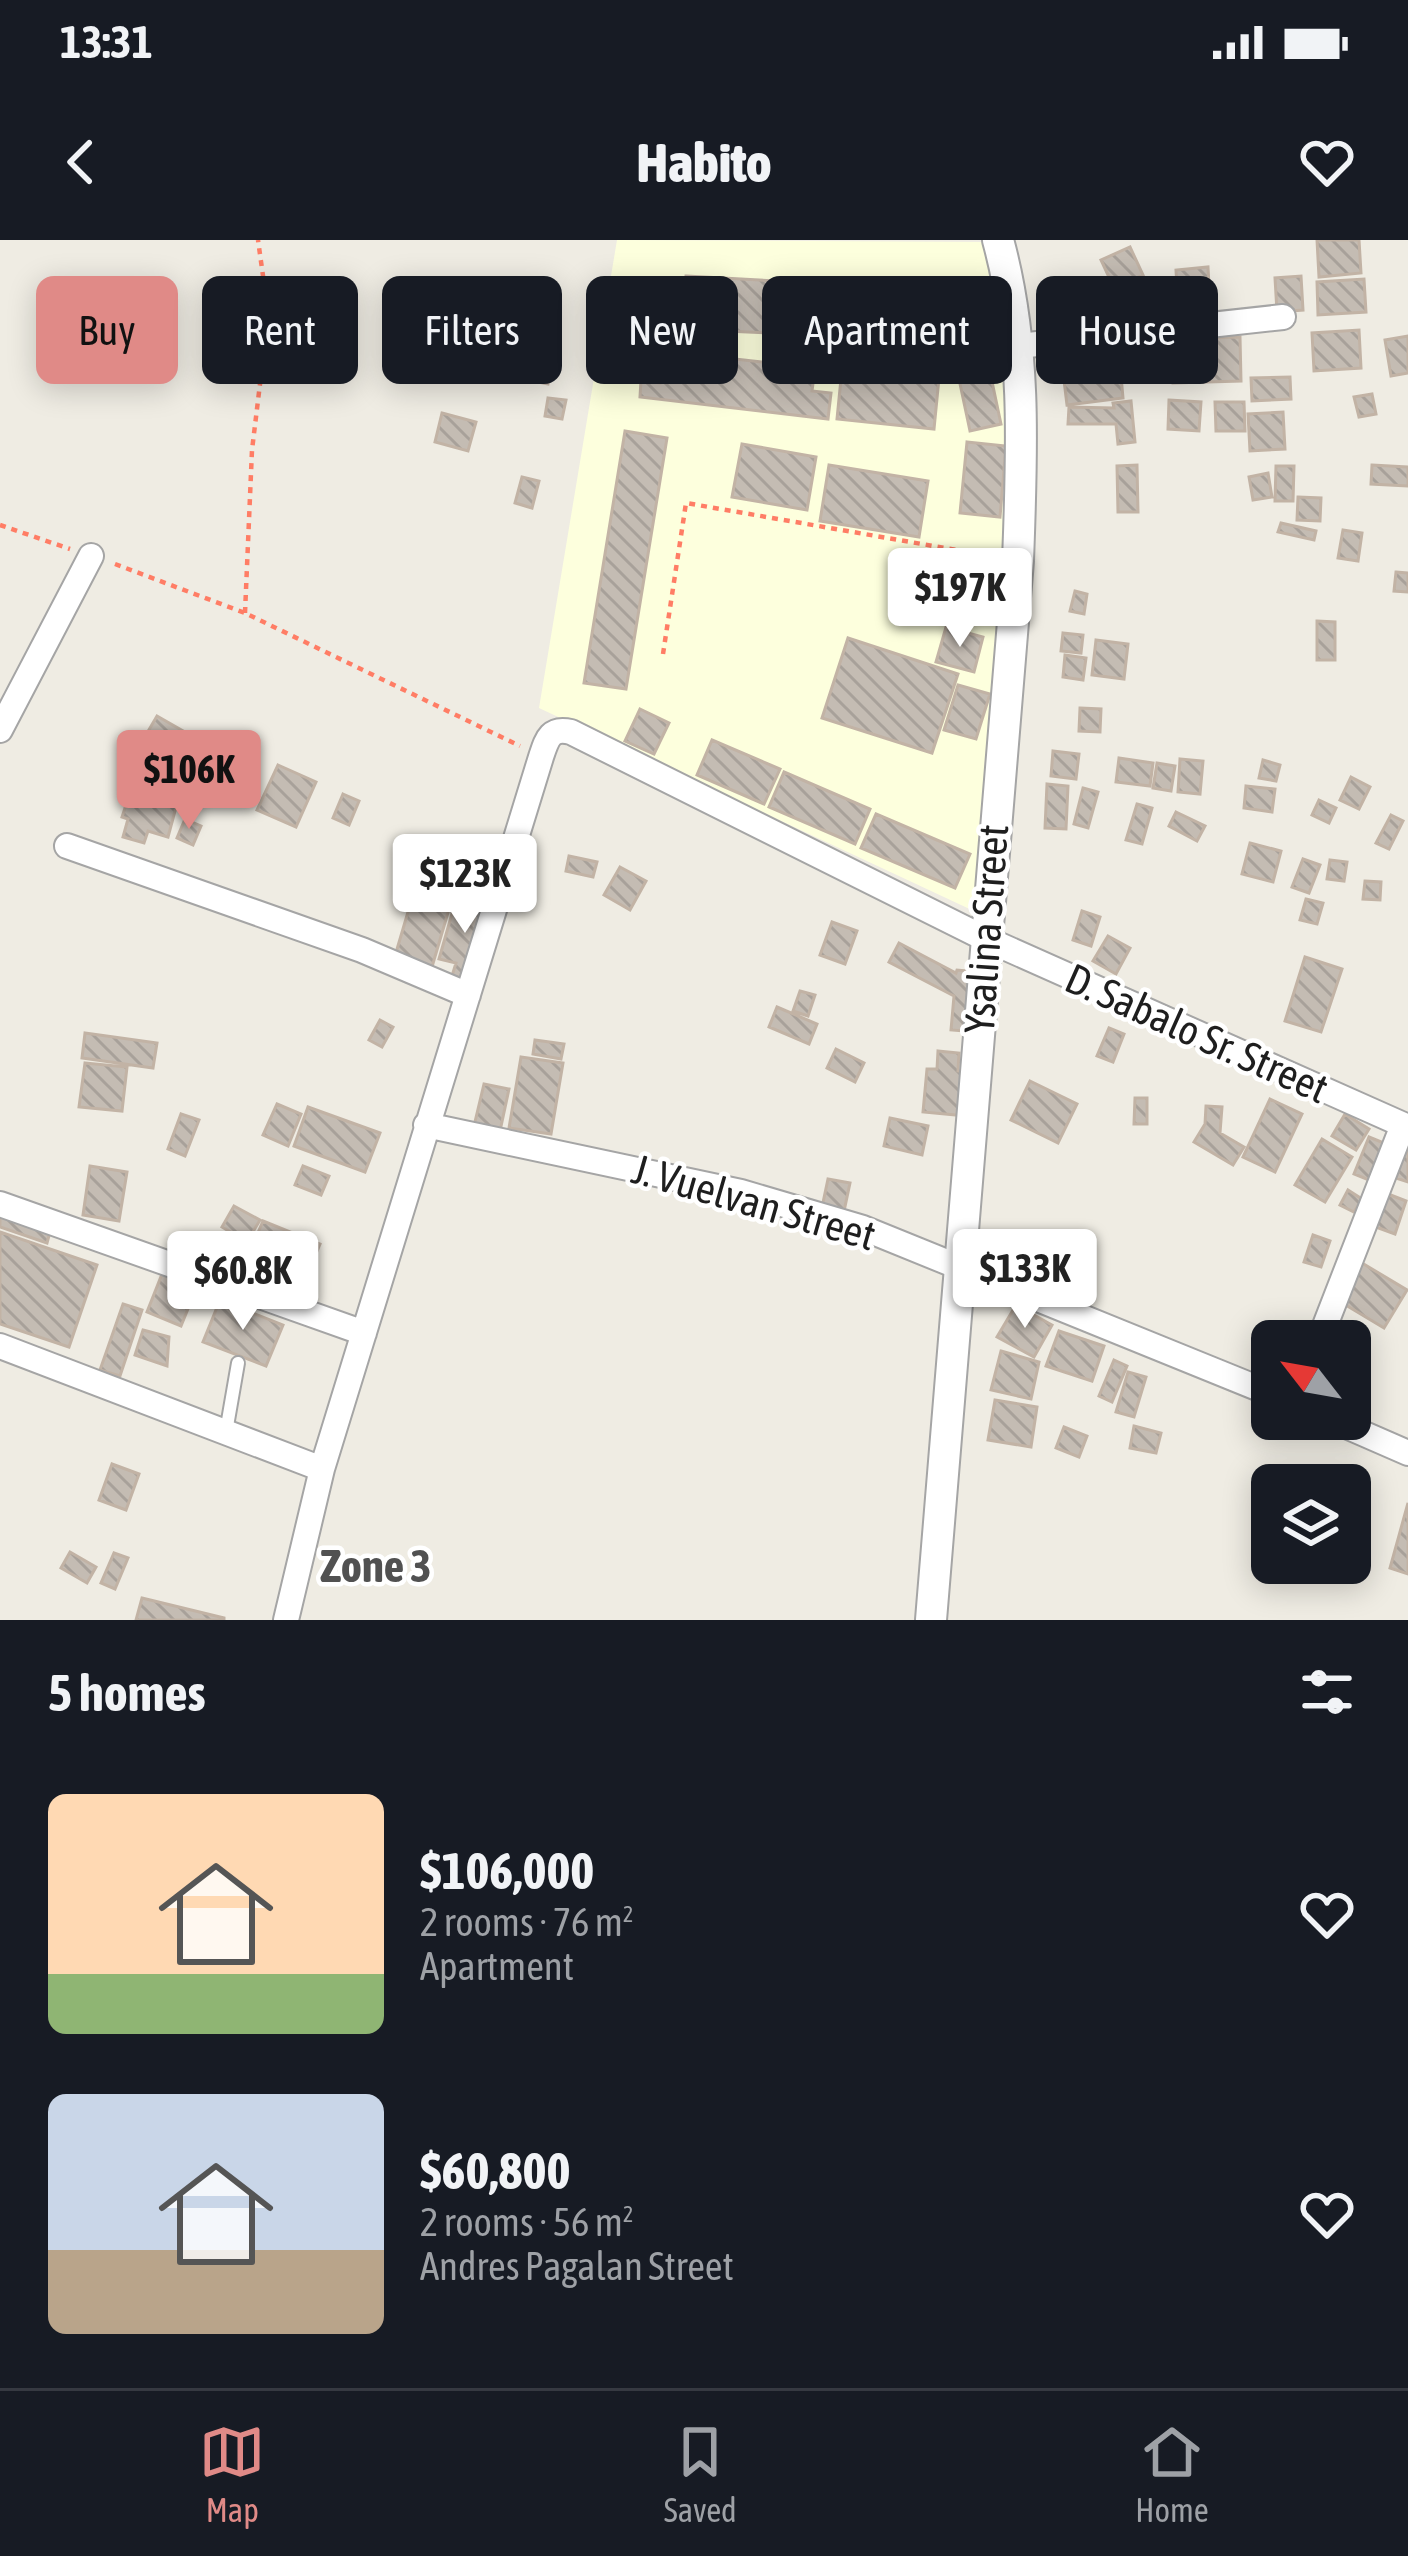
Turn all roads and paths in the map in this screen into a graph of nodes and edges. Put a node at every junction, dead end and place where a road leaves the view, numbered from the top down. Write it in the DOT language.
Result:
graph roads {
  1 [pos="258,240"];
  2 [pos="998,240"];
  3 [pos="1283,317"];
  4 [pos="1019,346"];
  5 [pos="0,525"];
  6 [pos="91,556"];
  7 [pos="1018,561"];
  8 [pos="245,613"];
  9 [pos="663,654"];
  10 [pos="0,730"];
  11 [pos="541,757"];
  12 [pos="67,846"];
  13 [pos="986,939"];
  14 [pos="468,995"];
  15 [pos="426,1125"];
  16 [pos="1406,1126"];
  17 [pos="0,1204"];
  18 [pos="962,1266"];
  19 [pos="1327,1320"];
  20 [pos="364,1333"];
  21 [pos="0,1346"];
  22 [pos="238,1363"];
  23 [pos="1251,1385"];
  24 [pos="226,1432"];
  25 [pos="1371,1437"];
  26 [pos="1408,1453"];
  27 [pos="322,1468"];
  28 [pos="286,1620"];
  29 [pos="931,1620"];
  1 -- 8 [label="path"];
  2 -- 4 [label="street, Ysalina Street"];
  3 -- 4 [label="street"];
  4 -- 7 [label="street, Ysalina Street"];
  5 -- 6 [label="path"];
  6 -- 8 [label="path"];
  6 -- 10 [label="street"];
  7 -- 9 [label="path"];
  7 -- 13 [label="street, Ysalina Street"];
  8 -- 11 [label="path"];
  11 -- 13 [label="street, D. Sabalo Sr. Street"];
  11 -- 14 [label="street"];
  12 -- 14 [label="street"];
  13 -- 16 [label="street, D. Sabalo Sr. Street"];
  13 -- 18 [label="street, Ysalina Street"];
  14 -- 15 [label="street"];
  15 -- 18 [label="street, J. Vuelvan Street"];
  15 -- 20 [label="street"];
  16 -- 19 [label="street"];
  17 -- 20 [label="street"];
  18 -- 23 [label="street, J. Vuelvan Street"];
  18 -- 29 [label="street, Ysalina Street"];
  20 -- 27 [label="street"];
  21 -- 24 [label="street"];
  22 -- 24 [label="lane"];
  24 -- 27 [label="street"];
  25 -- 26 [label="street"];
  27 -- 28 [label="street"];
}
